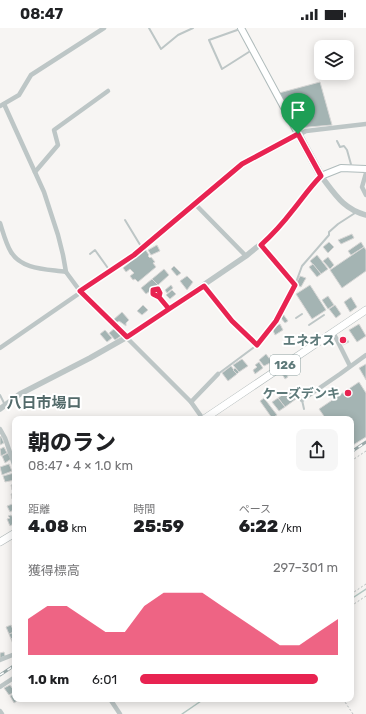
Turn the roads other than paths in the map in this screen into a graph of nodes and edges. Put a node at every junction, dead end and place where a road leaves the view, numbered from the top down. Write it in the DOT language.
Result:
graph roads {
  1 [pos="104,28"];
  2 [pos="149,28"];
  3 [pos="179,28"];
  4 [pos="193,28"];
  5 [pos="242,28"];
  6 [pos="182,33"];
  7 [pos="253,50"];
  8 [pos="108,92"];
  9 [pos="2,105"];
  10 [pos="366,124"];
  11 [pos="298,134"];
  12 [pos="337,140"];
  13 [pos="352,168"];
  14 [pos="366,168"];
  15 [pos="35,172"];
  16 [pos="366,173"];
  17 [pos="321,176"];
  18 [pos="366,195"];
  19 [pos="194,203"];
  20 [pos="356,213"];
  21 [pos="366,216"];
  22 [pos="125,220"];
  23 [pos="0,223"];
  24 [pos="261,245"];
  25 [pos="142,248"];
  26 [pos="90,254"];
  27 [pos="246,256"];
  28 [pos="66,272"];
  29 [pos="110,272"];
  30 [pos="295,285"];
  31 [pos="204,286"];
  32 [pos="80,291"];
  33 [pos="159,297"];
  34 [pos="169,309"];
  35 [pos="366,310"];
  36 [pos="302,314"];
  37 [pos="324,315"];
  38 [pos="296,318"];
  39 [pos="309,325"];
  40 [pos="330,331"];
  41 [pos="127,337"];
  42 [pos="257,345"];
  43 [pos="0,348"];
  44 [pos="366,355"];
  45 [pos="350,366"];
  46 [pos="218,374"];
  47 [pos="0,395"];
  48 [pos="302,400"];
  49 [pos="191,402"];
  50 [pos="2,407"];
  51 [pos="304,408"];
  52 [pos="201,416"];
  53 [pos="207,416"];
  54 [pos="0,429"];
  55 [pos="12,458"];
  56 [pos="12,535"];
  57 [pos="0,542"];
  58 [pos="12,655"];
  59 [pos="0,660"];
  60 [pos="12,679"];
  61 [pos="0,687"];
  62 [pos="112,702"];
  63 [pos="0,711"];
  64 [pos="2,714"];
  65 [pos="120,714"];
  1 -- 9 [label="street"];
  2 -- 6 [label="lane"];
  3 -- 6 [label="lane"];
  4 -- 6 [label="lane"];
  5 -- 7 [label="main road"];
  5 -- 7 [label="lane"];
  7 -- 11 [label="main road"];
  8 -- 15 [label="street"];
  9 -- 15 [label="street"];
  10 -- 11 [label="street"];
  11 -- 17 [label="main road"];
  11 -- 19 [label="street"];
  12 -- 13 [label="lane"];
  13 -- 14 [label="main road"];
  13 -- 17 [label="main road"];
  15 -- 28 [label="street"];
  16 -- 18 [label="street"];
  17 -- 20 [label="street"];
  17 -- 24 [label="street"];
  19 -- 25 [label="street"];
  19 -- 27 [label="street"];
  20 -- 21 [label="street"];
  20 -- 30 [label="lane"];
  22 -- 25 [label="lane"];
  23 -- 28 [label="street"];
  24 -- 27 [label="street"];
  24 -- 30 [label="lane"];
  25 -- 29 [label="street"];
  26 -- 29 [label="lane"];
  27 -- 31 [label="street"];
  28 -- 32 [label="street"];
  29 -- 32 [label="street"];
  30 -- 42 [label="lane"];
  31 -- 34 [label="street"];
  31 -- 42 [label="lane"];
  32 -- 41 [label="street"];
  32 -- 43 [label="street"];
  33 -- 34 [label="lane"];
  34 -- 41 [label="street"];
  35 -- 40 [label="highway, 126"];
  36 -- 38 [label="lane"];
  37 -- 39 [label="lane"];
  40 -- 45 [label="street"];
  40 -- 53 [label="highway, 126"];
  41 -- 49 [label="street"];
  41 -- 50 [label="street"];
  42 -- 46 [label="lane"];
  44 -- 45 [label="street"];
  45 -- 48 [label="street"];
  46 -- 49 [label="street"];
  47 -- 50 [label="lane"];
  48 -- 51 [label="lane"];
  49 -- 52 [label="street"];
  54 -- 55 [label="street"];
  56 -- 57 [label="highway"];
  58 -- 59 [label="street"];
  60 -- 61 [label="street"];
  62 -- 65 [label="street"];
  63 -- 64 [label="street"];
}
